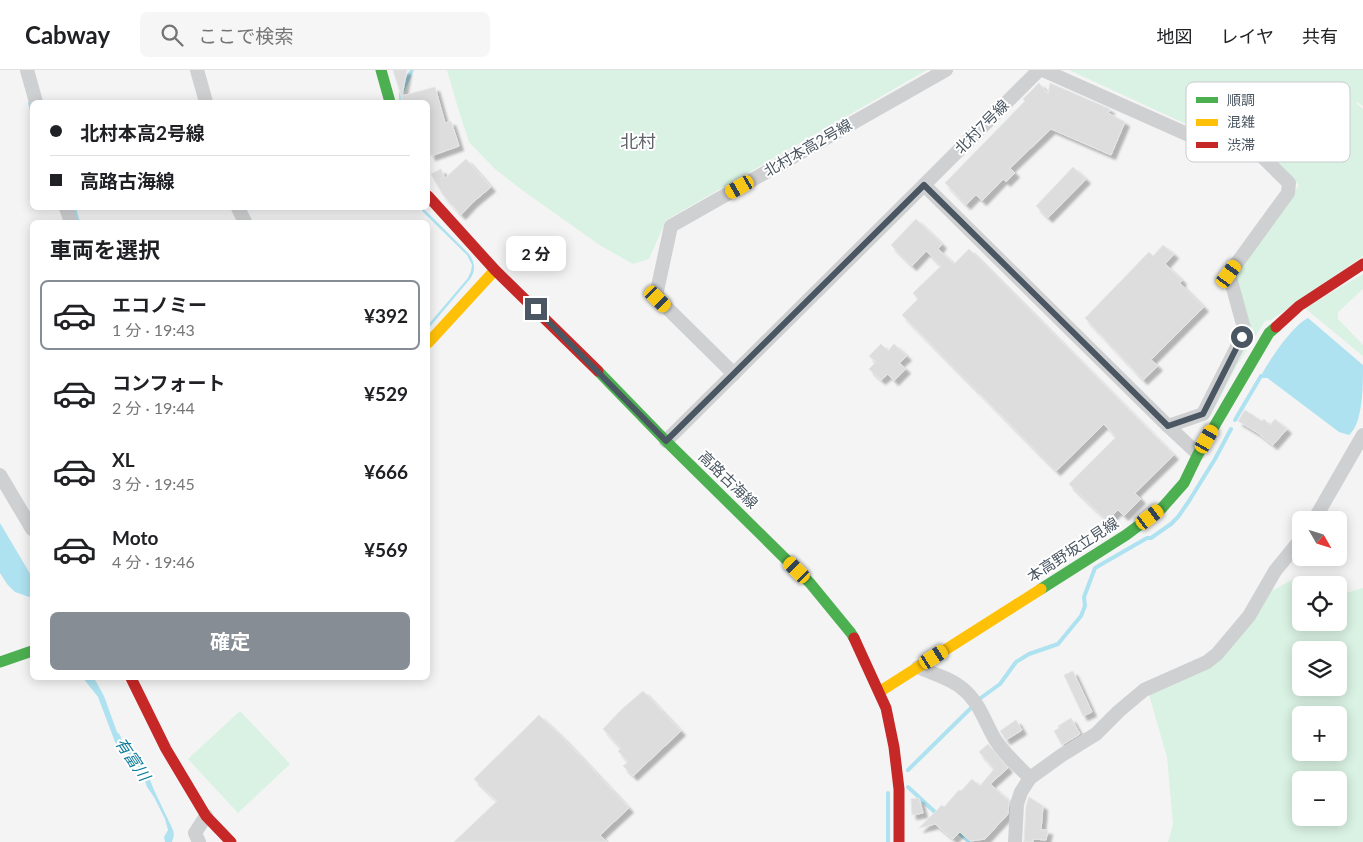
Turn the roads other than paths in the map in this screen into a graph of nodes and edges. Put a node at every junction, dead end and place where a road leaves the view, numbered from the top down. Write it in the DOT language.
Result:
graph roads {
  1 [pos="27,70"];
  2 [pos="197,70"];
  3 [pos="381,70"];
  4 [pos="946,70"];
  5 [pos="1039,70"];
  6 [pos="1043,70"];
  7 [pos="35,100"];
  8 [pos="205,100"];
  9 [pos="389,100"];
  10 [pos="1186,133"];
  11 [pos="1267,162"];
  12 [pos="924,185"];
  13 [pos="430,198"];
  14 [pos="1363,264"];
  15 [pos="495,270"];
  16 [pos="430,341"];
  17 [pos="734,374"];
  18 [pos="1168,426"];
  19 [pos="1363,435"];
  20 [pos="666,441"];
  21 [pos="1198,454"];
  22 [pos="0,475"];
  23 [pos="1319,511"];
  24 [pos="30,526"];
  25 [pos="1292,550"];
  26 [pos="30,652"];
  27 [pos="0,662"];
  28 [pos="918,667"];
  29 [pos="132,680"];
  30 [pos="879,692"];
  31 [pos="1030,778"];
  32 [pos="206,816"];
  33 [pos="199,842"];
  34 [pos="231,842"];
  35 [pos="899,842"];
  36 [pos="1015,842"];
  1 -- 7 [label="street"];
  2 -- 8 [label="street"];
  3 -- 9 [label="street"];
  4 -- 17 [label="street, 北村本高2号線"];
  5 -- 12 [label="street, 北村7号線"];
  6 -- 10 [label="street"];
  11 -- 18 [label="street"];
  12 -- 17 [label="street, 北村7号線"];
  12 -- 18 [label="street"];
  13 -- 15 [label="street, 高路古海線"];
  14 -- 21 [label="street, 本高野坂立見線"];
  15 -- 16 [label="street"];
  15 -- 20 [label="street, 高路古海線"];
  17 -- 20 [label="street, 北村7号線"];
  18 -- 21 [label="street"];
  19 -- 23 [label="street"];
  20 -- 30 [label="street, 高路古海線"];
  21 -- 28 [label="street, 本高野坂立見線"];
  22 -- 24 [label="street"];
  25 -- 31 [label="street"];
  26 -- 27 [label="street"];
  28 -- 30 [label="street, 本高野坂立見線"];
  28 -- 31 [label="street"];
  29 -- 32 [label="street"];
  30 -- 35 [label="street, 高路古海線"];
  31 -- 36 [label="street"];
  32 -- 33 [label="street"];
  32 -- 34 [label="street"];
}
